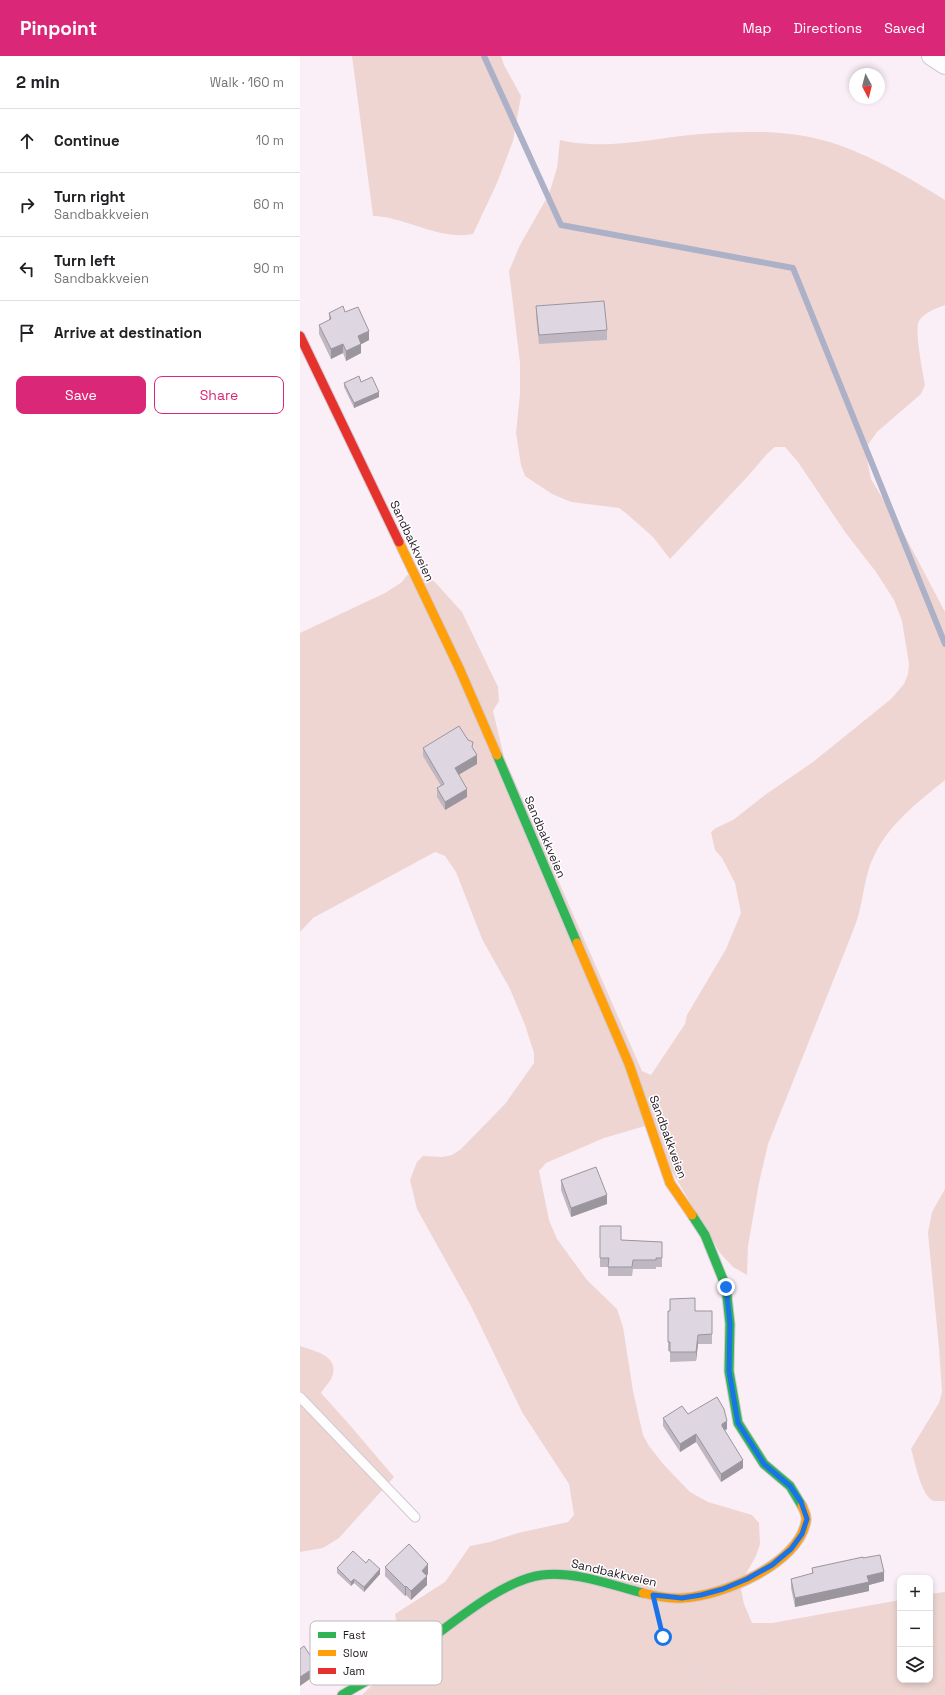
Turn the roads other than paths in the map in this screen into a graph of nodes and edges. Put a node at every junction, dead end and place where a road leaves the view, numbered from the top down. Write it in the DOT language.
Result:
graph roads {
  1 [pos="931,56"];
  2 [pos="945,65"];
  3 [pos="300,336"];
  4 [pos="300,1397"];
  5 [pos="415,1517"];
  6 [pos="442,1630"];
  7 [pos="359,1685"];
  8 [pos="342,1695"];
  1 -- 2 [label="street"];
  3 -- 6 [label="street, Sandbakkveien"];
  4 -- 5 [label="lane"];
  7 -- 8 [label="street, Sandbakkveien"];
}
